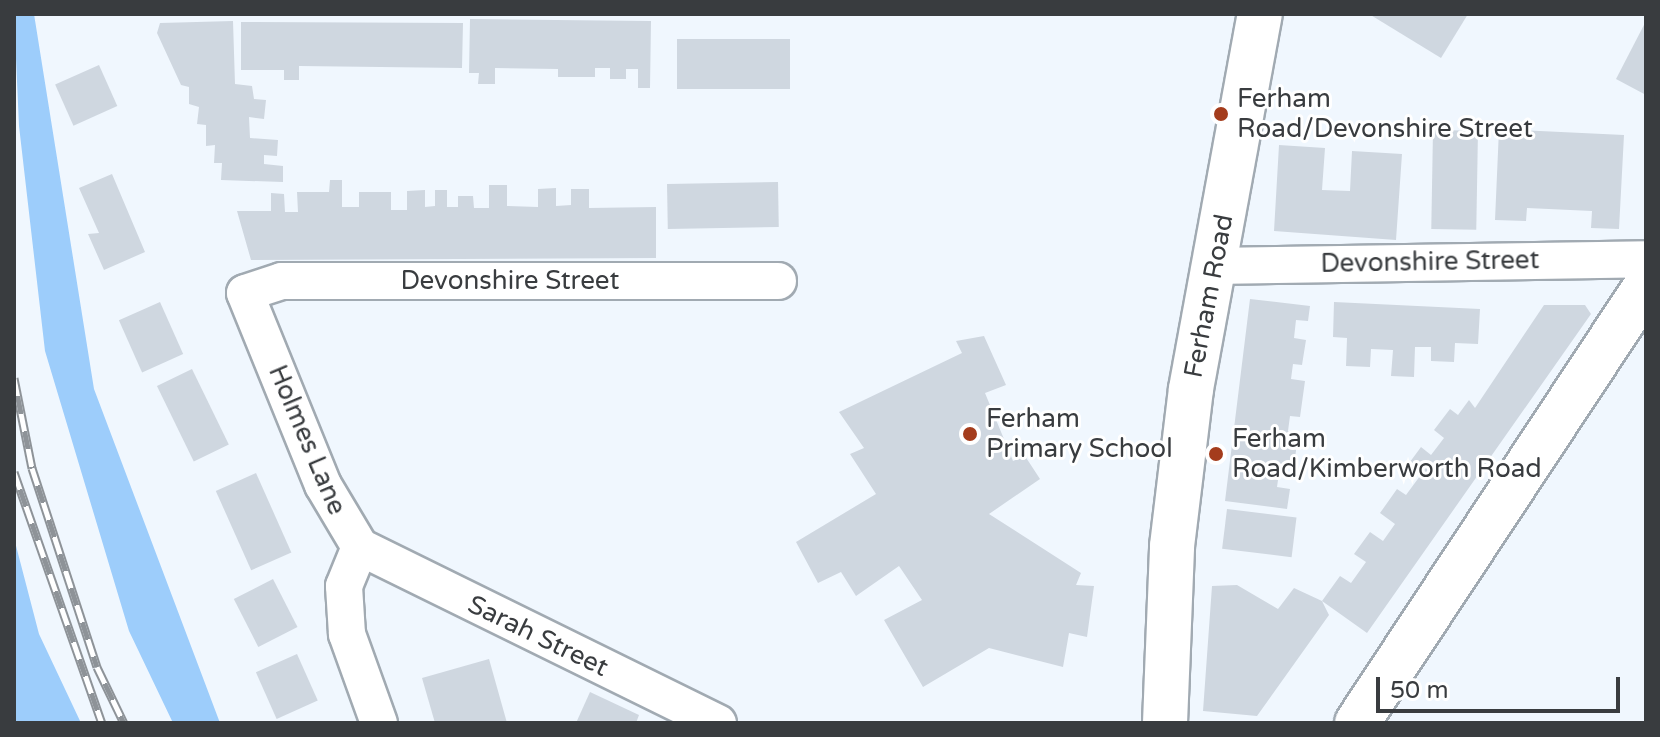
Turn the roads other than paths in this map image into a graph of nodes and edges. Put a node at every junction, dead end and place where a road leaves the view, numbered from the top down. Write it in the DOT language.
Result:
graph roads {
  1 [pos="1260,14"];
  2 [pos="1646,259"];
  3 [pos="1214,266"];
  4 [pos="778,281"];
  5 [pos="1646,286"];
  6 [pos="245,293"];
  7 [pos="360,547"];
  8 [pos="379,723"];
  9 [pos="718,723"];
  10 [pos="1165,723"];
  11 [pos="1357,723"];
  1 -- 3 [label="street, Ferham Road"];
  2 -- 3 [label="street, Devonshire Street"];
  3 -- 10 [label="street, Ferham Road"];
  4 -- 6 [label="street, Devonshire Street"];
  5 -- 11 [label="street"];
  6 -- 7 [label="street, Holmes Lane"];
  7 -- 8 [label="street"];
  7 -- 9 [label="street, Sarah Street"];
}
